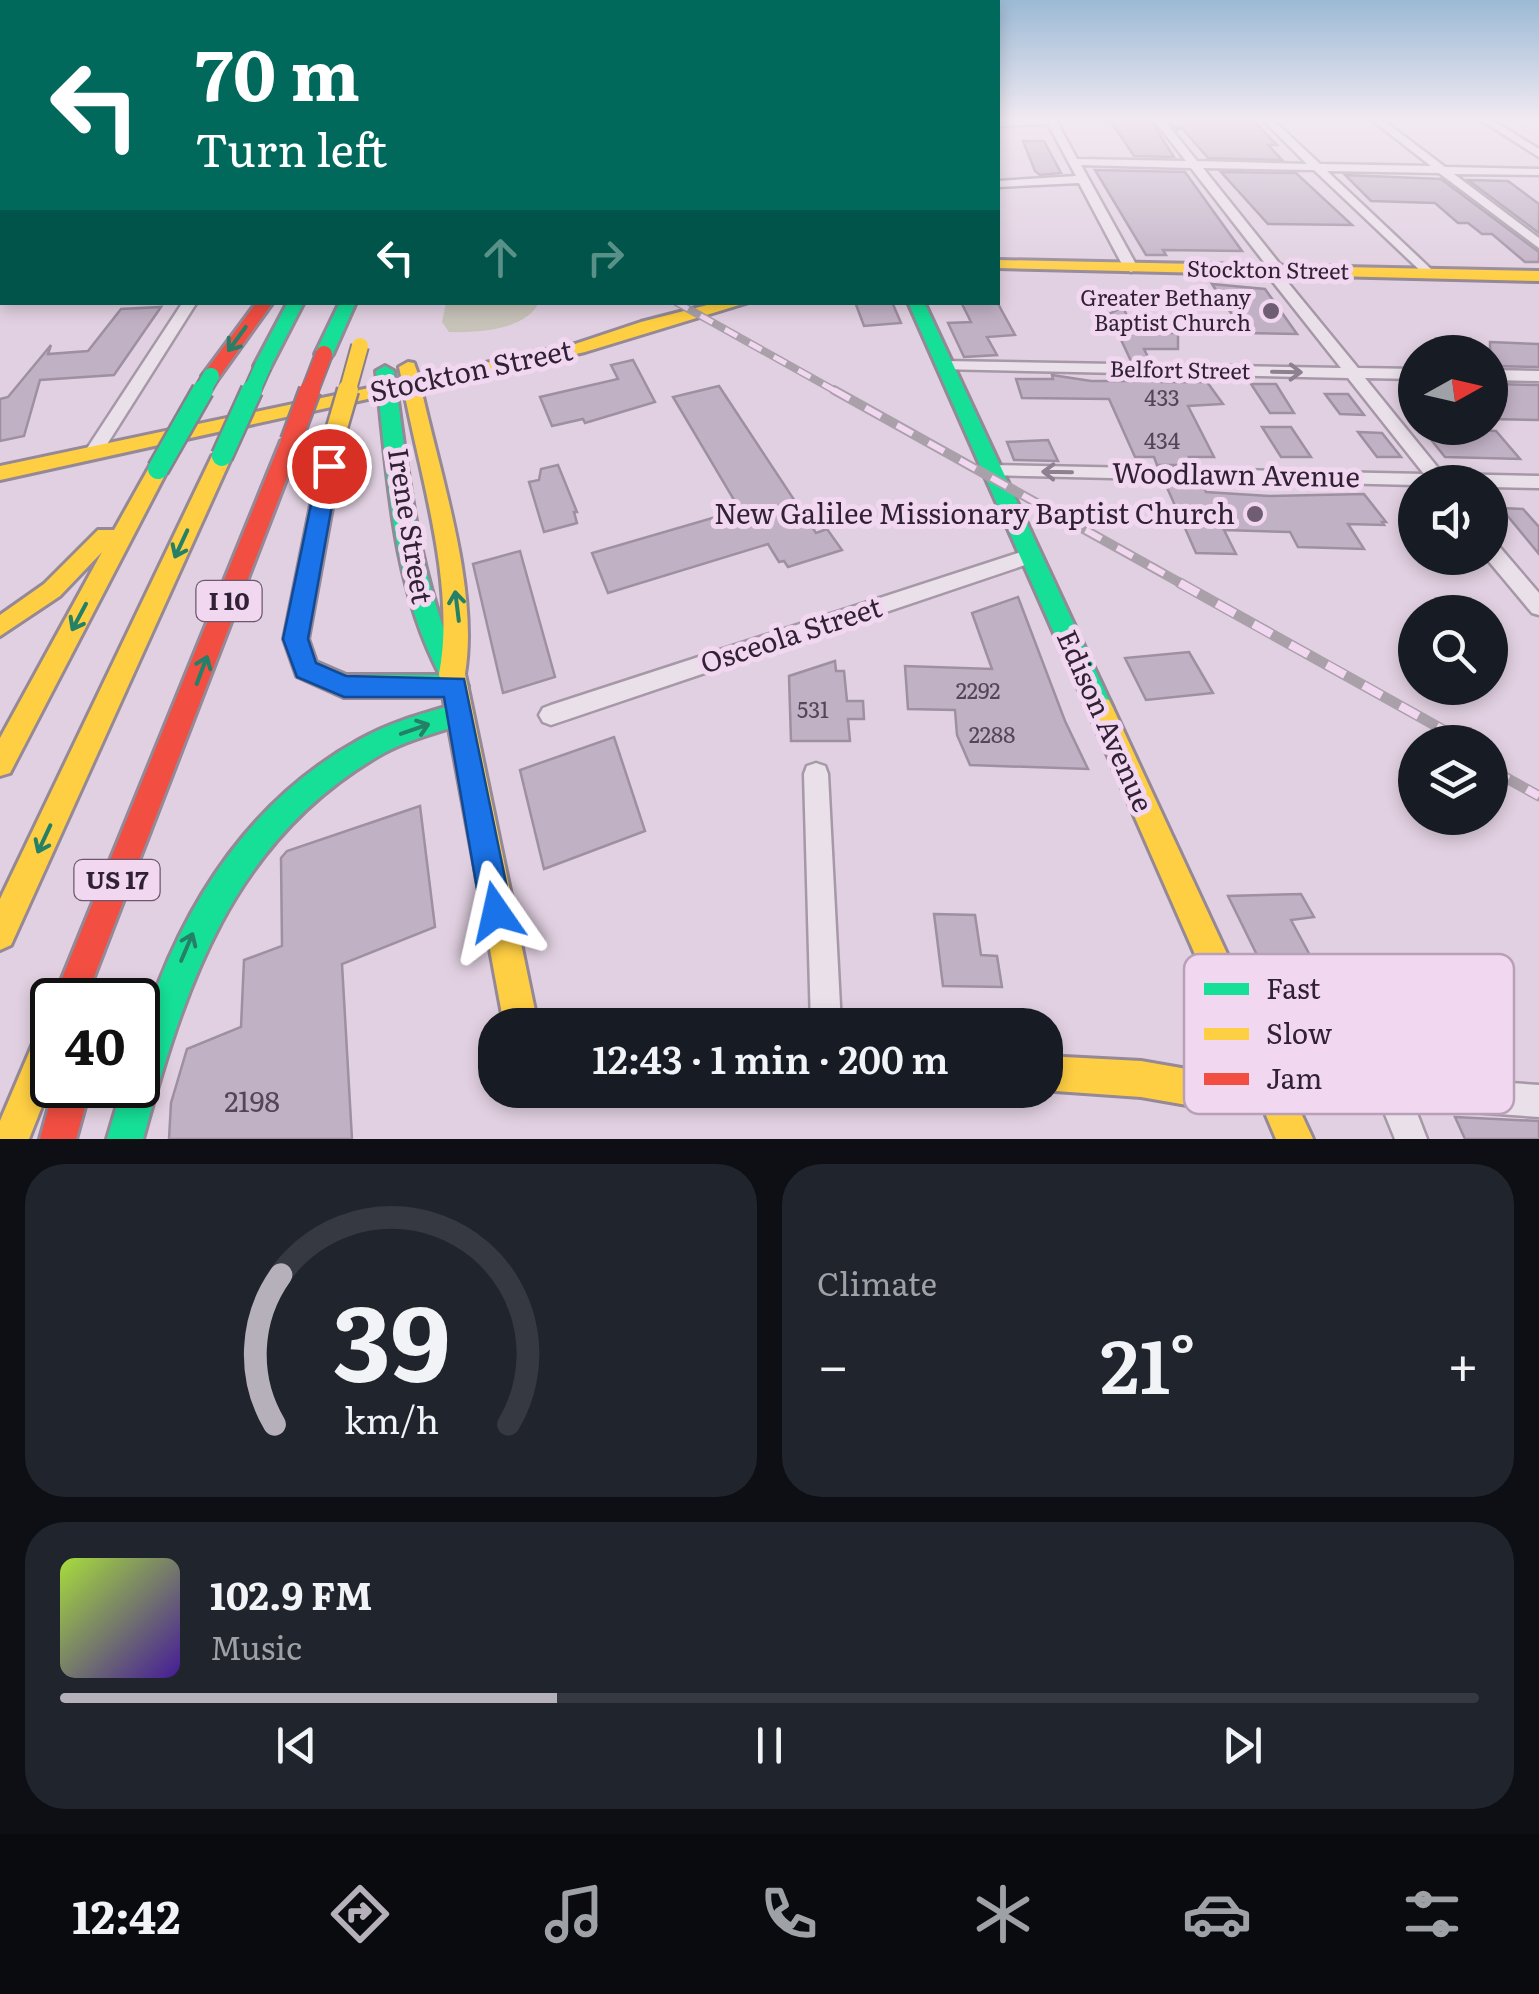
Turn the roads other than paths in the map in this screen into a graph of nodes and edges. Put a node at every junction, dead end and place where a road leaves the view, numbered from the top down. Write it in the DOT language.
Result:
graph roads {
  1 [pos="1079,173"];
  2 [pos="1202,173"];
  3 [pos="1324,173"];
  4 [pos="1446,173"];
  5 [pos="1082,178"];
  6 [pos="1000,184"];
  7 [pos="1539,244"];
  8 [pos="1000,264"];
  9 [pos="1131,268"];
  10 [pos="1278,270"];
  11 [pos="1428,273"];
  12 [pos="1539,276"];
  13 [pos="188,305"];
  14 [pos="263,305"];
  15 [pos="294,305"];
  16 [pos="347,305"];
  17 [pos="729,305"];
  18 [pos="917,305"];
  19 [pos="368,317"];
  20 [pos="944,366"];
  21 [pos="1352,373"];
  22 [pos="1398,374"];
  23 [pos="1508,376"];
  24 [pos="1539,376"];
  25 [pos="398,378"];
  26 [pos="107,430"];
  27 [pos="0,453"];
  28 [pos="93,453"];
  29 [pos="1425,465"];
  30 [pos="158,469"];
  31 [pos="992,471"];
  32 [pos="0,473"];
  33 [pos="1398,480"];
  34 [pos="1508,482"];
  35 [pos="1539,482"];
  36 [pos="1030,556"];
  37 [pos="1508,570"];
  38 [pos="1539,607"];
  39 [pos="0,626"];
  40 [pos="454,680"];
  41 [pos="459,714"];
  42 [pos="551,715"];
  43 [pos="166,760"];
  44 [pos="0,764"];
  45 [pos="816,774"];
  46 [pos="0,934"];
  47 [pos="1211,954"];
  48 [pos="108,963"];
  49 [pos="77,978"];
  50 [pos="87,978"];
  51 [pos="517,1008"];
  52 [pos="825,1008"];
  53 [pos="1063,1075"];
  54 [pos="1184,1086"];
  55 [pos="30,1094"];
  56 [pos="1514,1100"];
  57 [pos="1539,1102"];
  58 [pos="39,1108"];
  59 [pos="67,1108"];
  60 [pos="1284,1114"];
  61 [pos="1401,1114"];
  62 [pos="12,1139"];
  63 [pos="28,1139"];
  64 [pos="58,1139"];
  65 [pos="125,1139"];
  66 [pos="1295,1139"];
  67 [pos="1411,1139"];
  1 -- 5 [label="street"];
  2 -- 10 [label="street"];
  3 -- 11 [label="street"];
  4 -- 7 [label="street"];
  5 -- 6 [label="street"];
  5 -- 9 [label="street"];
  8 -- 9 [label="main road, Stockton Street"];
  9 -- 10 [label="main road, Stockton Street"];
  10 -- 11 [label="main road, Stockton Street"];
  10 -- 21 [label="street"];
  11 -- 12 [label="main road, Stockton Street"];
  13 -- 26 [label="street"];
  14 -- 30 [label="main road, one-way, bridge"];
  15 -- 46 [label="main road, one-way, bridge"];
  43 -- 16 [label="main road, I 10, one-way, bridge"];
  17 -- 25 [label="main road, Stockton Street"];
  18 -- 20 [label="main road, Edison Avenue"];
  19 -- 40 [label="main road, bridge"];
  20 -- 21 [label="street, Belfort Street, one-way"];
  20 -- 31 [label="main road, Edison Avenue"];
  21 -- 22 [label="street, Belfort Street"];
  21 -- 29 [label="street"];
  23 -- 24 [label="street"];
  25 -- 26 [label="main road, Stockton Street"];
  25 -- 28 [label="main road, Stockton Street"];
  40 -- 25 [label="main road, Irene Street, one-way"];
  25 -- 40 [label="main road, Irene Street"];
  26 -- 27 [label="main road, Stockton Street"];
  26 -- 28 [label="street"];
  28 -- 32 [label="main road, Stockton Street"];
  30 -- 39 [label="main road"];
  30 -- 44 [label="main road, one-way"];
  33 -- 31 [label="street, Woodlawn Avenue, one-way"];
  31 -- 36 [label="main road, Edison Avenue"];
  34 -- 35 [label="street, Woodlawn Avenue"];
  36 -- 42 [label="street, Osceola Street"];
  36 -- 47 [label="main road, Edison Avenue"];
  37 -- 38 [label="street"];
  40 -- 41 [label="main road, Irene Street"];
  41 -- 51 [label="main road, Irene Street"];
  65 -- 41 [label="main road, one-way"];
  43 -- 48 [label="main road"];
  43 -- 49 [label="main road, US 17"];
  43 -- 50 [label="main road"];
  45 -- 52 [label="street"];
  53 -- 54 [label="main road"];
  55 -- 62 [label="main road"];
  56 -- 57 [label="street"];
  58 -- 63 [label="main road"];
  59 -- 64 [label="main road"];
  60 -- 66 [label="main road, Edison Avenue"];
  61 -- 67 [label="street"];
}
